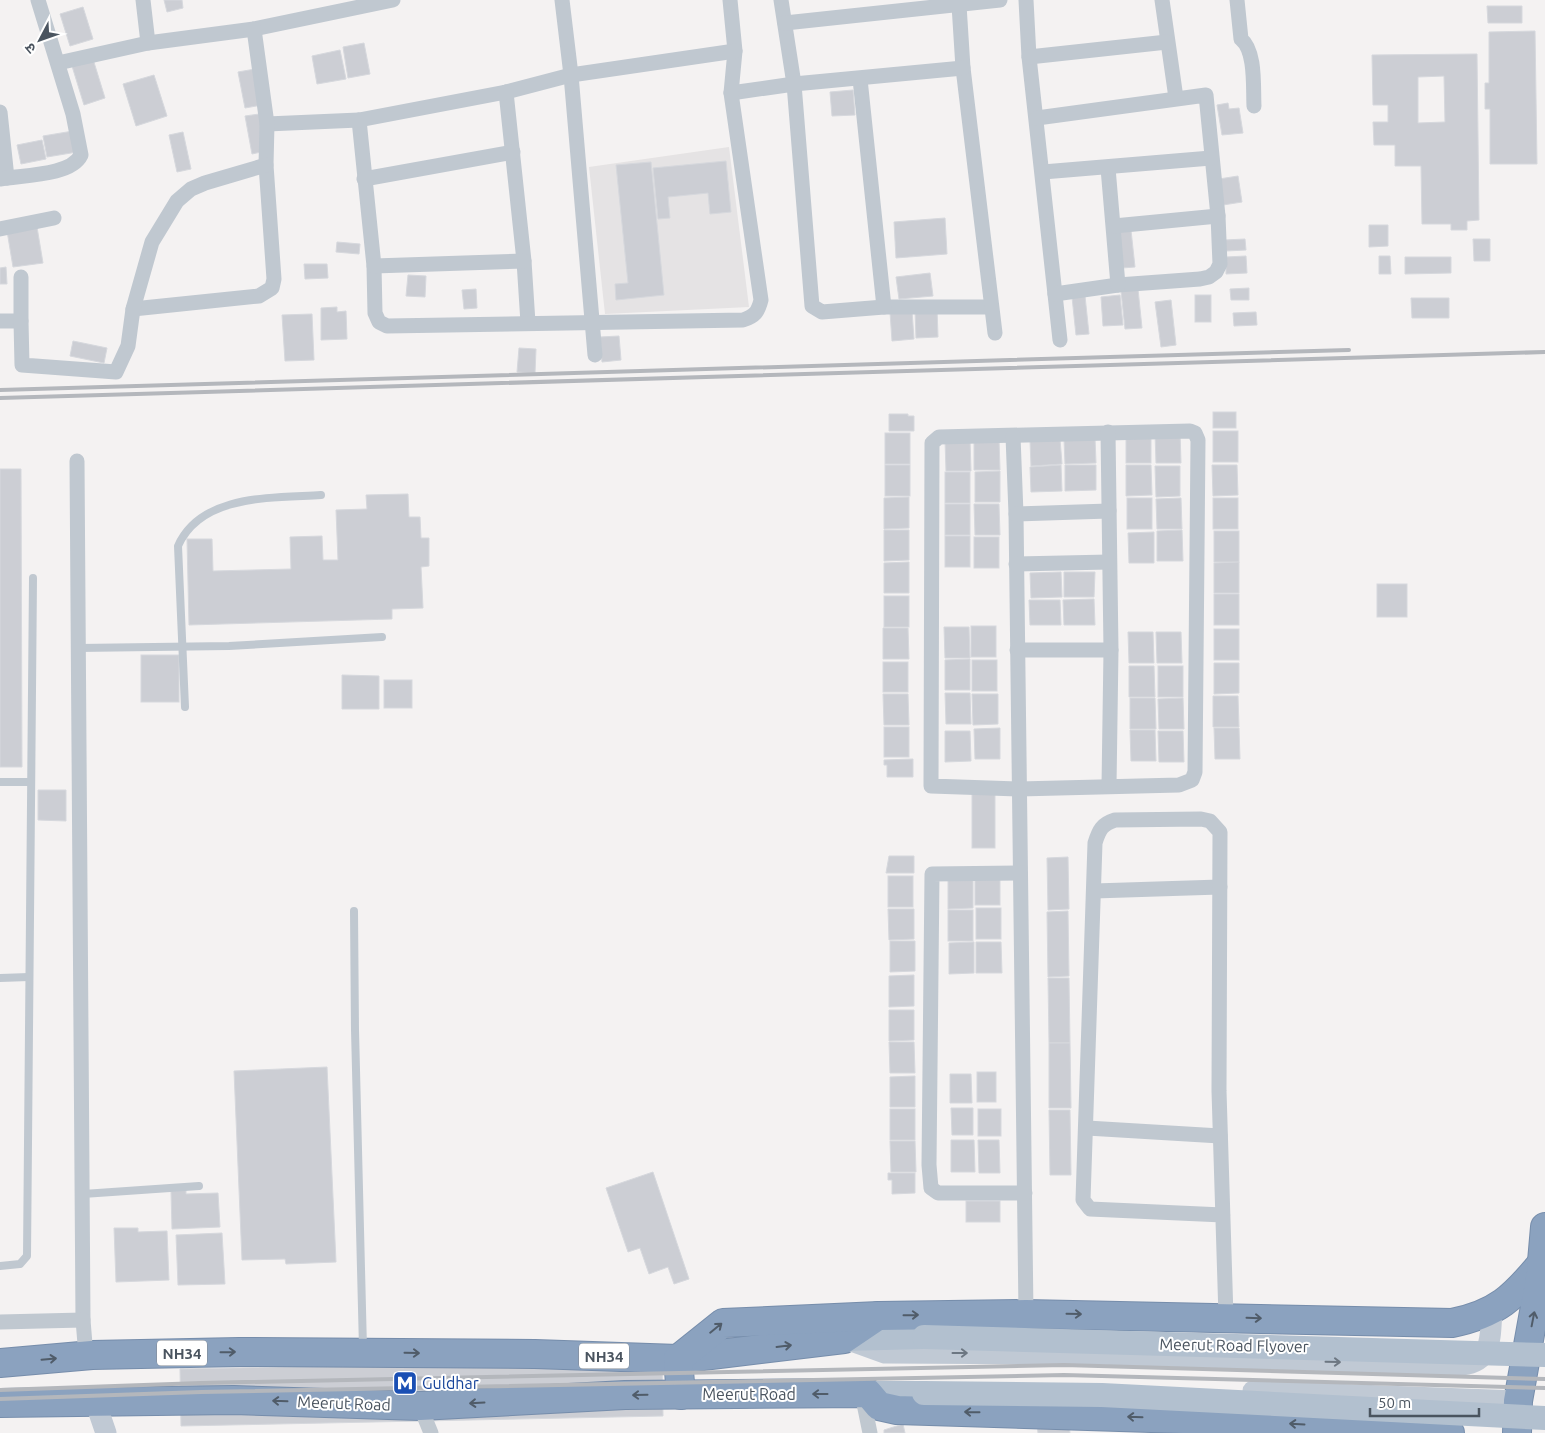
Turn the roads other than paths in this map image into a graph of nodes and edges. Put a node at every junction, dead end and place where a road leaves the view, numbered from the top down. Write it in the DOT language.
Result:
graph roads {
  1 [pos="38,0"];
  2 [pos="143,0"];
  3 [pos="392,0"];
  4 [pos="562,0"];
  5 [pos="730,0"];
  6 [pos="781,0"];
  7 [pos="1000,0"];
  8 [pos="1026,0"];
  9 [pos="1162,0"];
  10 [pos="1237,0"];
  11 [pos="958,5"];
  12 [pos="320,7"];
  13 [pos="785,23"];
  14 [pos="254,29"];
  15 [pos="1167,42"];
  16 [pos="148,44"];
  17 [pos="735,51"];
  18 [pos="1030,57"];
  19 [pos="58,63"];
  20 [pos="963,68"];
  21 [pos="571,75"];
  22 [pos="860,79"];
  23 [pos="794,84"];
  24 [pos="506,92"];
  25 [pos="731,93"];
  26 [pos="1176,98"];
  27 [pos="1254,106"];
  28 [pos="0,112"];
  29 [pos="1037,118"];
  30 [pos="358,120"];
  31 [pos="267,124"];
  32 [pos="513,152"];
  33 [pos="1212,158"];
  34 [pos="266,165"];
  35 [pos="1108,168"];
  36 [pos="1043,172"];
  37 [pos="4,178"];
  38 [pos="364,179"];
  39 [pos="1218,216"];
  40 [pos="54,218"];
  41 [pos="1114,226"];
  42 [pos="0,229"];
  43 [pos="524,261"];
  44 [pos="374,266"];
  45 [pos="21,277"];
  46 [pos="1118,285"];
  47 [pos="1055,294"];
  48 [pos="990,307"];
  49 [pos="884,308"];
  50 [pos="133,309"];
  51 [pos="0,321"];
  52 [pos="21,321"];
  53 [pos="592,322"];
  54 [pos="528,323"];
  55 [pos="995,333"];
  56 [pos="1060,340"];
  57 [pos="595,355"];
  58 [pos="1108,432"];
  59 [pos="1012,436"];
  60 [pos="77,461"];
  61 [pos="320,495"];
  62 [pos="1108,512"];
  63 [pos="1016,514"];
  64 [pos="1109,562"];
  65 [pos="1016,564"];
  66 [pos="33,578"];
  67 [pos="382,637"];
  68 [pos="182,647"];
  69 [pos="78,648"];
  70 [pos="1018,650"];
  71 [pos="1111,650"];
  72 [pos="185,707"];
  73 [pos="0,782"];
  74 [pos="31,782"];
  75 [pos="1109,786"];
  76 [pos="1019,789"];
  77 [pos="1020,873"];
  78 [pos="1220,887"];
  79 [pos="1094,891"];
  80 [pos="354,911"];
  81 [pos="29,977"];
  82 [pos="0,978"];
  83 [pos="1086,1128"];
  84 [pos="1220,1136"];
  85 [pos="199,1186"];
  86 [pos="1025,1193"];
  87 [pos="83,1194"];
  88 [pos="1223,1216"];
  89 [pos="1545,1227"];
  90 [pos="1542,1263"];
  91 [pos="0,1266"];
  92 [pos="1492,1311"];
  93 [pos="1026,1314"];
  94 [pos="879,1316"];
  95 [pos="1226,1317"];
  96 [pos="84,1320"];
  97 [pos="0,1322"];
  98 [pos="844,1339"];
  99 [pos="363,1352"];
  100 [pos="1545,1355"];
  101 [pos="86,1356"];
  102 [pos="678,1359"];
  103 [pos="0,1362"];
  104 [pos="865,1394"];
  105 [pos="681,1395"];
  106 [pos="1462,1399"];
  107 [pos="95,1401"];
  108 [pos="1518,1401"];
  109 [pos="0,1403"];
  110 [pos="420,1406"];
  111 [pos="1545,1418"];
  112 [pos="1237,1427"];
  113 [pos="1378,1430"];
  114 [pos="106,1433"];
  115 [pos="431,1433"];
  116 [pos="870,1433"];
  117 [pos="1450,1433"];
  118 [pos="1464,1433"];
  119 [pos="1517,1433"];
  1 -- 19 [label="street"];
  2 -- 16 [label="street"];
  3 -- 12 [label="street"];
  4 -- 21 [label="street"];
  5 -- 17 [label="street"];
  6 -- 13 [label="street"];
  7 -- 11 [label="street"];
  8 -- 18 [label="street"];
  9 -- 15 [label="street"];
  10 -- 27 [label="street"];
  11 -- 13 [label="street"];
  11 -- 20 [label="street"];
  12 -- 14 [label="street"];
  13 -- 23 [label="street"];
  14 -- 16 [label="street"];
  14 -- 31 [label="street"];
  15 -- 18 [label="street"];
  15 -- 26 [label="street"];
  16 -- 19 [label="street"];
  17 -- 21 [label="street"];
  17 -- 25 [label="street"];
  18 -- 29 [label="street"];
  19 -- 37 [label="street"];
  20 -- 22 [label="street"];
  20 -- 48 [label="street"];
  21 -- 24 [label="street"];
  21 -- 53 [label="street"];
  22 -- 23 [label="street"];
  22 -- 49 [label="street"];
  23 -- 25 [label="street"];
  23 -- 49 [label="street"];
  24 -- 30 [label="street"];
  24 -- 32 [label="street"];
  25 -- 53 [label="street"];
  26 -- 29 [label="street"];
  26 -- 33 [label="street"];
  28 -- 37 [label="street"];
  29 -- 36 [label="street"];
  30 -- 31 [label="street"];
  30 -- 38 [label="street"];
  31 -- 34 [label="street"];
  32 -- 38 [label="street"];
  32 -- 43 [label="street"];
  33 -- 35 [label="street"];
  33 -- 39 [label="street"];
  34 -- 50 [label="street"];
  34 -- 50 [label="street"];
  35 -- 36 [label="street"];
  35 -- 41 [label="street"];
  36 -- 47 [label="street"];
  38 -- 44 [label="street"];
  39 -- 41 [label="street"];
  39 -- 46 [label="street"];
  40 -- 42 [label="street"];
  41 -- 46 [label="street"];
  43 -- 44 [label="street"];
  43 -- 54 [label="street"];
  44 -- 54 [label="street"];
  45 -- 52 [label="street"];
  46 -- 47 [label="street"];
  47 -- 56 [label="street"];
  48 -- 49 [label="street"];
  48 -- 55 [label="street"];
  50 -- 52 [label="street"];
  51 -- 52 [label="street"];
  53 -- 54 [label="street"];
  53 -- 57 [label="street"];
  58 -- 59 [label="street"];
  58 -- 62 [label="street"];
  58 -- 75 [label="street"];
  59 -- 63 [label="street"];
  59 -- 76 [label="street"];
  60 -- 69 [label="street"];
  61 -- 68 [label="lane"];
  62 -- 63 [label="street"];
  62 -- 64 [label="street"];
  63 -- 65 [label="street"];
  64 -- 65 [label="street"];
  64 -- 71 [label="street"];
  65 -- 70 [label="street"];
  66 -- 74 [label="lane"];
  67 -- 68 [label="lane"];
  68 -- 69 [label="lane"];
  68 -- 72 [label="lane"];
  69 -- 87 [label="street"];
  70 -- 71 [label="street"];
  70 -- 76 [label="street"];
  71 -- 75 [label="street"];
  73 -- 74 [label="lane"];
  74 -- 81 [label="lane"];
  75 -- 76 [label="street"];
  76 -- 77 [label="street"];
  77 -- 86 [label="street"];
  77 -- 86 [label="street"];
  78 -- 79 [label="street"];
  78 -- 79 [label="street"];
  78 -- 84 [label="street"];
  79 -- 83 [label="street"];
  80 -- 99 [label="lane"];
  81 -- 82 [label="lane"];
  81 -- 91 [label="lane"];
  83 -- 84 [label="street"];
  83 -- 88 [label="street"];
  84 -- 88 [label="street"];
  85 -- 87 [label="lane"];
  86 -- 93 [label="street"];
  87 -- 96 [label="street"];
  88 -- 95 [label="street"];
  89 -- 90 [label="highway"];
  90 -- 92 [label="highway"];
  108 -- 90 [label="highway, one-way"];
  95 -- 92 [label="highway, one-way"];
  98 -- 92 [label="street, one-way"];
  94 -- 93 [label="highway, one-way"];
  93 -- 95 [label="highway, one-way"];
  94 -- 98 [label="highway"];
  102 -- 94 [label="highway, one-way"];
  96 -- 97 [label="street"];
  96 -- 101 [label="street"];
  98 -- 100 [label="main road, Meerut Road Flyover / NH34, bridge"];
  102 -- 98 [label="highway, NH34, one-way"];
  101 -- 99 [label="highway, NH34, one-way"];
  99 -- 102 [label="highway, NH34, one-way"];
  103 -- 101 [label="highway, NH34, one-way"];
  102 -- 105 [label="highway"];
  104 -- 105 [label="highway, Meerut Road, one-way"];
  104 -- 106 [label="street"];
  104 -- 111 [label="main road, bridge"];
  112 -- 104 [label="highway, one-way"];
  104 -- 116 [label="street"];
  105 -- 110 [label="highway, Meerut Road, one-way"];
  106 -- 108 [label="street"];
  106 -- 118 [label="highway"];
  107 -- 109 [label="highway, Meerut Road"];
  110 -- 107 [label="highway, Meerut Road, one-way"];
  107 -- 114 [label="street"];
  108 -- 119 [label="highway"];
  110 -- 115 [label="street"];
  113 -- 112 [label="highway, one-way"];
  113 -- 117 [label="highway"];
}
